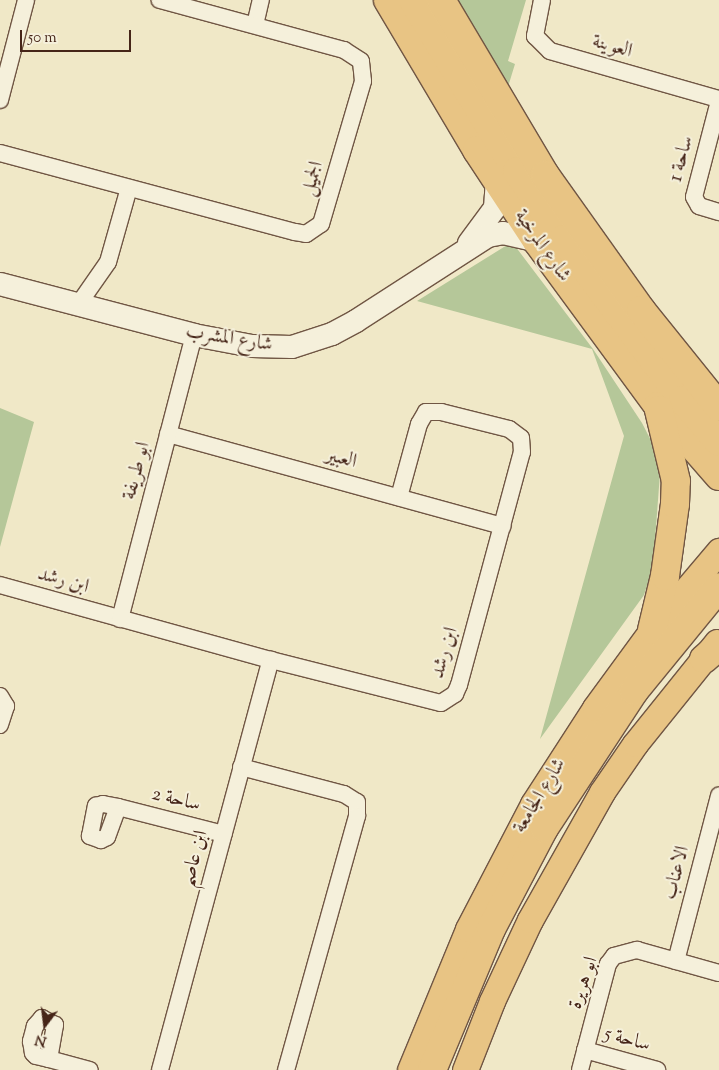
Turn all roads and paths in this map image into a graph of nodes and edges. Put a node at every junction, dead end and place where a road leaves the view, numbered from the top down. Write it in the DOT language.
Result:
graph roads {
  1 [pos="26,0"];
  2 [pos="160,0"];
  3 [pos="261,0"];
  4 [pos="388,0"];
  5 [pos="413,0"];
  6 [pos="441,0"];
  7 [pos="542,0"];
  8 [pos="255,25"];
  9 [pos="0,100"];
  10 [pos="719,100"];
  11 [pos="0,153"];
  12 [pos="498,182"];
  13 [pos="129,188"];
  14 [pos="719,212"];
  15 [pos="537,242"];
  16 [pos="466,248"];
  17 [pos="0,284"];
  18 [pos="78,305"];
  19 [pos="194,335"];
  20 [pos="715,399"];
  21 [pos="658,406"];
  22 [pos="168,434"];
  23 [pos="719,442"];
  24 [pos="719,476"];
  25 [pos="399,497"];
  26 [pos="503,526"];
  27 [pos="719,551"];
  28 [pos="0,585"];
  29 [pos="719,587"];
  30 [pos="120,619"];
  31 [pos="652,630"];
  32 [pos="714,649"];
  33 [pos="270,660"];
  34 [pos="0,696"];
  35 [pos="0,725"];
  36 [pos="241,767"];
  37 [pos="719,796"];
  38 [pos="118,808"];
  39 [pos="224,834"];
  40 [pos="676,960"];
  41 [pos="719,973"];
  42 [pos="585,1050"];
  43 [pos="49,1059"];
  44 [pos="90,1070"];
  45 [pos="160,1070"];
  46 [pos="286,1070"];
  47 [pos="410,1070"];
  48 [pos="432,1070"];
  49 [pos="465,1070"];
  50 [pos="580,1070"];
  51 [pos="657,1070"];
  1 -- 9 [label="street"];
  2 -- 8 [label="street, الجميل"];
  3 -- 8 [label="street"];
  4 -- 12 [label="highway, شارع المرخية"];
  5 -- 23 [label="highway"];
  6 -- 20 [label="highway"];
  7 -- 10 [label="street, العوينة"];
  8 -- 13 [label="street, الجميل"];
  10 -- 14 [label="street, ساحة 1"];
  11 -- 13 [label="street, الجميل"];
  12 -- 15 [label="highway, شارع المرخية"];
  12 -- 16 [label="street, شارع المشرب"];
  13 -- 18 [label="street"];
  15 -- 16 [label="street, شارع المشرب"];
  15 -- 21 [label="highway, شارع المرخية"];
  16 -- 19 [label="street, شارع المشرب"];
  17 -- 18 [label="street, شارع المشرب"];
  18 -- 19 [label="street, شارع المشرب"];
  19 -- 22 [label="street, ابو طريفة"];
  21 -- 24 [label="highway, شارع المرخية"];
  21 -- 31 [label="highway"];
  22 -- 25 [label="street, العبير"];
  22 -- 30 [label="street, ابو طريفة"];
  25 -- 26 [label="street, العبير"];
  25 -- 26 [label="street, ابن رشد"];
  26 -- 33 [label="street, ابن رشد"];
  27 -- 31 [label="main road, شارع الجامعة"];
  28 -- 30 [label="street, ابن رشد"];
  29 -- 48 [label="highway"];
  30 -- 33 [label="street, ابن رشد"];
  31 -- 47 [label="main road, شارع الجامعة"];
  32 -- 49 [label="main road"];
  33 -- 36 [label="street, ابن عاصم"];
  34 -- 35 [label="street"];
  36 -- 39 [label="street, ابن عاصم"];
  36 -- 46 [label="street"];
  37 -- 40 [label="street, الاعناب"];
  38 -- 39 [label="street, ساحة 2"];
  39 -- 45 [label="street, ابن عاصم"];
  40 -- 41 [label="street, ابو هريرة"];
  40 -- 42 [label="street, ابو هريرة"];
  42 -- 50 [label="street, ابو هريرة"];
  42 -- 51 [label="street, ساحة 5"];
  43 -- 44 [label="street"];
}
